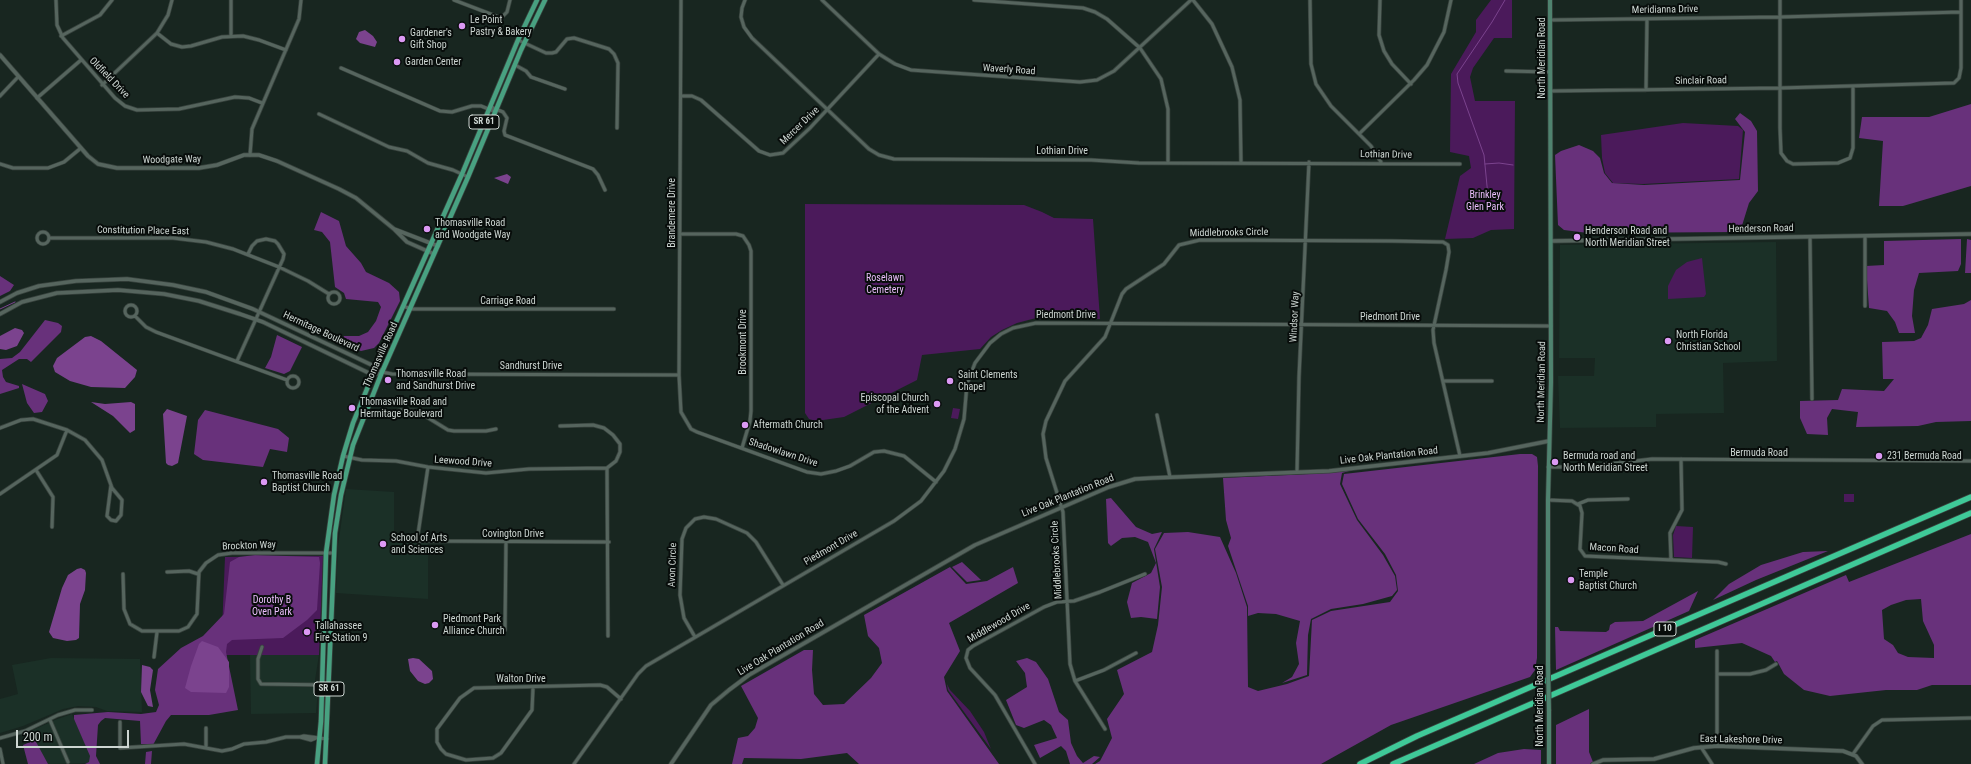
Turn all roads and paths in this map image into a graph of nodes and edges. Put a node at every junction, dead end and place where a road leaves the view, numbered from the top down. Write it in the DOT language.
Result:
graph roads {
  1 [pos="56,0"];
  2 [pos="112,0"];
  3 [pos="172,0"];
  4 [pos="231,0"];
  5 [pos="301,0"];
  6 [pos="454,0"];
  7 [pos="510,0"];
  8 [pos="537,0"];
  9 [pos="545,0"];
  10 [pos="681,0"];
  11 [pos="745,0"];
  12 [pos="822,0"];
  13 [pos="974,0"];
  14 [pos="1192,0"];
  15 [pos="1310,0"];
  16 [pos="1380,0"];
  17 [pos="1451,0"];
  18 [pos="1550,0"];
  19 [pos="1780,0"];
  20 [pos="1961,0"];
  21 [pos="991,1"];
  22 [pos="1961,12"];
  23 [pos="1780,17"];
  24 [pos="1646,19"];
  25 [pos="1550,20"];
  26 [pos="157,33"];
  27 [pos="61,36"];
  28 [pos="231,36"];
  29 [pos="518,40"];
  30 [pos="524,43"];
  31 [pos="1140,48"];
  32 [pos="286,50"];
  33 [pos="879,54"];
  34 [pos="0,55"];
  35 [pos="80,60"];
  36 [pos="515,65"];
  37 [pos="341,68"];
  38 [pos="1506,71"];
  39 [pos="1550,72"];
  40 [pos="18,77"];
  41 [pos="1411,84"];
  42 [pos="102,85"];
  43 [pos="1853,86"];
  44 [pos="1780,88"];
  45 [pos="564,89"];
  46 [pos="1646,90"];
  47 [pos="1550,91"];
  48 [pos="0,96"];
  49 [pos="681,96"];
  50 [pos="37,98"];
  51 [pos="262,104"];
  52 [pos="490,108"];
  53 [pos="496,110"];
  54 [pos="828,110"];
  55 [pos="319,114"];
  56 [pos="617,128"];
  57 [pos="1359,134"];
  58 [pos="81,148"];
  59 [pos="250,155"];
  60 [pos="1309,162"];
  61 [pos="1381,162"];
  62 [pos="1168,163"];
  63 [pos="1241,163"];
  64 [pos="0,164"];
  65 [pos="1460,164"];
  66 [pos="462,174"];
  67 [pos="468,177"];
  68 [pos="605,190"];
  69 [pos="394,229"];
  70 [pos="680,234"];
  71 [pos="1971,234"];
  72 [pos="1865,236"];
  73 [pos="1810,237"];
  74 [pos="49,238"];
  75 [pos="1306,241"];
  76 [pos="1551,241"];
  77 [pos="431,244"];
  78 [pos="438,246"];
  79 [pos="428,251"];
  80 [pos="248,254"];
  81 [pos="434,254"];
  82 [pos="279,267"];
  83 [pos="329,294"];
  84 [pos="0,302"];
  85 [pos="403,306"];
  86 [pos="1865,306"];
  87 [pos="411,309"];
  88 [pos="614,309"];
  89 [pos="259,312"];
  90 [pos="0,314"];
  91 [pos="136,316"];
  92 [pos="256,320"];
  93 [pos="1111,323"];
  94 [pos="1303,324"];
  95 [pos="1433,325"];
  96 [pos="1551,326"];
  97 [pos="237,361"];
  98 [pos="376,367"];
  99 [pos="382,372"];
  100 [pos="373,375"];
  101 [pos="679,375"];
  102 [pos="287,380"];
  103 [pos="1443,381"];
  104 [pos="1492,381"];
  105 [pos="1812,399"];
  106 [pos="366,412"];
  107 [pos="1157,415"];
  108 [pos="688,424"];
  109 [pos="560,426"];
  110 [pos="0,428"];
  111 [pos="496,428"];
  112 [pos="67,430"];
  113 [pos="1549,441"];
  114 [pos="742,448"];
  115 [pos="343,456"];
  116 [pos="1460,456"];
  117 [pos="350,458"];
  118 [pos="1681,459"];
  119 [pos="1971,461"];
  120 [pos="428,467"];
  121 [pos="1548,467"];
  122 [pos="607,468"];
  123 [pos="36,470"];
  124 [pos="1297,472"];
  125 [pos="1170,476"];
  126 [pos="936,482"];
  127 [pos="111,485"];
  128 [pos="0,494"];
  129 [pos="1971,497"];
  130 [pos="1628,499"];
  131 [pos="1548,500"];
  132 [pos="1578,504"];
  133 [pos="1062,506"];
  134 [pos="1971,513"];
  135 [pos="52,527"];
  136 [pos="506,542"];
  137 [pos="609,542"];
  138 [pos="326,553"];
  139 [pos="333,553"];
  140 [pos="1671,560"];
  141 [pos="1726,564"];
  142 [pos="167,572"];
  143 [pos="123,574"];
  144 [pos="198,574"];
  145 [pos="1144,574"];
  146 [pos="783,585"];
  147 [pos="1067,601"];
  148 [pos="324,605"];
  149 [pos="331,605"];
  150 [pos="505,630"];
  151 [pos="157,632"];
  152 [pos="608,636"];
  153 [pos="695,637"];
  154 [pos="262,647"];
  155 [pos="323,649"];
  156 [pos="330,649"];
  157 [pos="1717,651"];
  158 [pos="1136,653"];
  159 [pos="154,657"];
  160 [pos="1776,664"];
  161 [pos="1717,674"];
  162 [pos="1076,680"];
  163 [pos="322,684"];
  164 [pos="329,685"];
  165 [pos="533,688"];
  166 [pos="621,699"];
  167 [pos="92,710"];
  168 [pos="1971,718"];
  169 [pos="50,720"];
  170 [pos="120,722"];
  171 [pos="206,728"];
  172 [pos="1105,729"];
  173 [pos="0,738"];
  174 [pos="318,738"];
  175 [pos="327,739"];
  176 [pos="1717,746"];
  177 [pos="206,747"];
  178 [pos="1701,747"];
  179 [pos="0,749"];
  180 [pos="1853,754"];
  181 [pos="68,762"];
  182 [pos="466,762"];
  183 [pos="3,764"];
  184 [pos="317,764"];
  185 [pos="325,764"];
  186 [pos="574,764"];
  187 [pos="671,764"];
  188 [pos="1035,764"];
  189 [pos="1360,764"];
  190 [pos="1393,764"];
  191 [pos="1549,764"];
  192 [pos="1593,764"];
  193 [pos="1712,764"];
  194 [pos="1862,764"];
  1 -- 27 [label="street, Oldfield Drive"];
  2 -- 27 [label="street"];
  3 -- 26 [label="street"];
  4 -- 28 [label="street"];
  5 -- 32 [label="street"];
  6 -- 7 [label="street"];
  8 -- 29 [label="main road, Thomasville Road / SR 61"];
  9 -- 30 [label="main road, Thomasville Road / SR 61"];
  10 -- 49 [label="street, Brandemere Drive"];
  11 -- 54 [label="street, Lothian Drive"];
  12 -- 33 [label="street, Waverly Road"];
  13 -- 21 [label="street"];
  14 -- 31 [label="street, Waverly Road"];
  14 -- 63 [label="street"];
  15 -- 57 [label="street"];
  16 -- 41 [label="street"];
  17 -- 41 [label="street"];
  18 -- 25 [label="main road, North Meridian Road"];
  19 -- 23 [label="street"];
  20 -- 22 [label="street"];
  21 -- 31 [label="street"];
  22 -- 23 [label="street, Meridianna Drive"];
  22 -- 43 [label="street, Sinclair Road"];
  23 -- 24 [label="street, Meridianna Drive"];
  23 -- 44 [label="street"];
  24 -- 25 [label="street, Meridianna Drive"];
  24 -- 46 [label="street"];
  25 -- 39 [label="main road, North Meridian Road"];
  26 -- 28 [label="street"];
  26 -- 42 [label="street"];
  27 -- 35 [label="street, Oldfield Drive"];
  28 -- 32 [label="street"];
  29 -- 30 [label="street"];
  29 -- 52 [label="main road, Thomasville Road / SR 61"];
  30 -- 36 [label="main road, Thomasville Road / SR 61"];
  30 -- 56 [label="street"];
  31 -- 33 [label="street, Waverly Road"];
  31 -- 62 [label="street"];
  32 -- 51 [label="street"];
  33 -- 54 [label="street, Mercer Drive"];
  34 -- 40 [label="street, Woodgate Way"];
  35 -- 42 [label="street, Oldfield Drive"];
  35 -- 50 [label="street"];
  36 -- 45 [label="street"];
  36 -- 53 [label="main road, Thomasville Road / SR 61"];
  37 -- 52 [label="street"];
  38 -- 39 [label="street"];
  39 -- 47 [label="main road, North Meridian Road"];
  40 -- 48 [label="street"];
  40 -- 50 [label="street, Woodgate Way"];
  41 -- 57 [label="street"];
  42 -- 51 [label="street, Oldfield Drive"];
  43 -- 44 [label="street, Sinclair Road"];
  43 -- 44 [label="street"];
  44 -- 46 [label="street, Sinclair Road"];
  46 -- 47 [label="street, Sinclair Road"];
  47 -- 76 [label="main road, North Meridian Road"];
  49 -- 54 [label="street, Mercer Drive"];
  49 -- 70 [label="street, Brandemere Drive"];
  50 -- 58 [label="street, Woodgate Way"];
  51 -- 59 [label="street"];
  52 -- 53 [label="street"];
  52 -- 66 [label="main road, Thomasville Road / SR 61"];
  53 -- 67 [label="main road, Thomasville Road / SR 61"];
  53 -- 68 [label="street"];
  54 -- 62 [label="street, Lothian Drive"];
  55 -- 66 [label="street"];
  57 -- 61 [label="street"];
  58 -- 59 [label="street, Woodgate Way"];
  58 -- 64 [label="street"];
  59 -- 69 [label="street, Woodgate Way"];
  60 -- 61 [label="street, Lothian Drive"];
  60 -- 63 [label="street, Lothian Drive"];
  60 -- 75 [label="street, Windsor Way"];
  61 -- 65 [label="street, Lothian Drive"];
  62 -- 63 [label="street, Lothian Drive"];
  66 -- 67 [label="street"];
  66 -- 77 [label="main road, Thomasville Road / SR 61"];
  67 -- 78 [label="main road, Thomasville Road / SR 61"];
  69 -- 77 [label="street, Woodgate Way"];
  69 -- 79 [label="street, Woodgate Way"];
  70 -- 101 [label="street, Brandemere Drive"];
  70 -- 114 [label="street, Brookmont Drive"];
  71 -- 72 [label="street, Henderson Road"];
  72 -- 73 [label="street, Henderson Road"];
  72 -- 86 [label="street"];
  73 -- 76 [label="street, Henderson Road"];
  73 -- 105 [label="street"];
  74 -- 74 [label="street, Constitution Place East"];
  74 -- 80 [label="street, Constitution Place East"];
  75 -- 93 [label="street, Middlebrooks Circle"];
  75 -- 94 [label="street, Windsor Way"];
  75 -- 95 [label="street, Middlebrooks Circle"];
  76 -- 96 [label="main road, North Meridian Road"];
  77 -- 78 [label="street, Woodgate Way"];
  77 -- 79 [label="main road, Thomasville Road / SR 61"];
  78 -- 81 [label="main road, Thomasville Road / SR 61"];
  79 -- 81 [label="street, Woodgate Way"];
  79 -- 85 [label="main road, Thomasville Road / SR 61"];
  80 -- 82 [label="street, Constitution Place East"];
  80 -- 82 [label="street"];
  81 -- 87 [label="main road, Thomasville Road / SR 61"];
  82 -- 83 [label="street, Constitution Place East"];
  82 -- 89 [label="street"];
  83 -- 83 [label="street"];
  84 -- 89 [label="street, Hermitage Boulevard"];
  85 -- 87 [label="street, Carriage Road"];
  85 -- 98 [label="main road, Thomasville Road / SR 61"];
  87 -- 88 [label="street, Carriage Road"];
  87 -- 99 [label="main road, Thomasville Road / SR 61"];
  89 -- 92 [label="street"];
  89 -- 98 [label="street, Hermitage Boulevard"];
  90 -- 92 [label="street, Hermitage Boulevard"];
  91 -- 91 [label="street"];
  91 -- 97 [label="street"];
  92 -- 97 [label="street"];
  92 -- 100 [label="street, Hermitage Boulevard"];
  93 -- 94 [label="street, Piedmont Drive"];
  93 -- 126 [label="street, Piedmont Drive"];
  93 -- 133 [label="street, Middlebrooks Circle"];
  94 -- 95 [label="street, Piedmont Drive"];
  94 -- 124 [label="street, Windsor Way"];
  95 -- 96 [label="street, Piedmont Drive"];
  95 -- 103 [label="street, Middlebrooks Circle"];
  96 -- 113 [label="main road, North Meridian Road"];
  97 -- 102 [label="street"];
  98 -- 99 [label="street, Hermitage Boulevard"];
  98 -- 100 [label="main road, Thomasville Road / SR 61"];
  99 -- 100 [label="street"];
  99 -- 101 [label="street, Sandhurst Drive"];
  99 -- 106 [label="main road, Thomasville Road / SR 61"];
  100 -- 115 [label="main road, Thomasville Road / SR 61"];
  101 -- 108 [label="street, Brandemere Drive"];
  102 -- 102 [label="street"];
  103 -- 104 [label="street"];
  103 -- 116 [label="street, Middlebrooks Circle"];
  106 -- 111 [label="street"];
  106 -- 117 [label="main road, Thomasville Road / SR 61"];
  107 -- 125 [label="street"];
  108 -- 114 [label="street, Shadowlawn Drive"];
  109 -- 122 [label="street"];
  110 -- 112 [label="street"];
  112 -- 123 [label="street"];
  112 -- 127 [label="street"];
  113 -- 116 [label="street, Live Oak Plantation Road"];
  113 -- 121 [label="main road, North Meridian Road"];
  114 -- 126 [label="street, Shadowlawn Drive"];
  115 -- 117 [label="street, Leewood Drive"];
  115 -- 138 [label="main road, Thomasville Road / SR 61"];
  116 -- 124 [label="street, Live Oak Plantation Road"];
  117 -- 120 [label="street, Leewood Drive"];
  117 -- 139 [label="main road, Thomasville Road / SR 61"];
  118 -- 119 [label="street, Bermuda Road"];
  118 -- 121 [label="street, Bermuda Road"];
  118 -- 140 [label="street"];
  120 -- 122 [label="street, Leewood Drive"];
  120 -- 136 [label="street, Covington Drive"];
  121 -- 131 [label="main road, North Meridian Road"];
  122 -- 137 [label="street"];
  123 -- 128 [label="street"];
  123 -- 135 [label="street"];
  124 -- 125 [label="street, Live Oak Plantation Road"];
  125 -- 133 [label="street, Live Oak Plantation Road"];
  126 -- 146 [label="street, Piedmont Drive"];
  127 -- 127 [label="street"];
  129 -- 189 [label="highway, I 10"];
  130 -- 132 [label="street"];
  131 -- 132 [label="street"];
  131 -- 191 [label="main road, North Meridian Road, bridge"];
  132 -- 140 [label="street, Macon Road"];
  133 -- 147 [label="street, Middlebrooks Circle"];
  133 -- 187 [label="street, Live Oak Plantation Road"];
  134 -- 190 [label="highway, I 10"];
  136 -- 137 [label="street, Covington Drive"];
  136 -- 150 [label="street"];
  137 -- 152 [label="street"];
  138 -- 139 [label="street, Brockton Way"];
  138 -- 144 [label="street, Brockton Way"];
  138 -- 148 [label="main road, Thomasville Road / SR 61"];
  139 -- 149 [label="main road, Thomasville Road / SR 61"];
  140 -- 141 [label="street, Macon Road"];
  142 -- 144 [label="street"];
  143 -- 151 [label="street"];
  144 -- 151 [label="street"];
  145 -- 147 [label="street, Middlewood Drive"];
  146 -- 153 [label="street, Piedmont Drive"];
  146 -- 153 [label="street, Avon Circle"];
  147 -- 162 [label="street, Middlebrooks Circle"];
  147 -- 188 [label="street, Middlewood Drive"];
  148 -- 149 [label="main road"];
  148 -- 155 [label="main road, Thomasville Road / SR 61"];
  149 -- 156 [label="main road, Thomasville Road / SR 61"];
  151 -- 159 [label="street"];
  153 -- 166 [label="street, Piedmont Drive"];
  154 -- 163 [label="street"];
  155 -- 156 [label="main road"];
  155 -- 163 [label="main road, Thomasville Road / SR 61"];
  156 -- 164 [label="main road, Thomasville Road / SR 61"];
  157 -- 161 [label="street"];
  158 -- 162 [label="street"];
  160 -- 161 [label="street"];
  161 -- 176 [label="street"];
  162 -- 172 [label="street, Middlebrooks Circle"];
  163 -- 164 [label="street"];
  163 -- 174 [label="main road, Thomasville Road / SR 61"];
  164 -- 175 [label="main road, Thomasville Road / SR 61"];
  165 -- 166 [label="street, Walton Drive"];
  165 -- 182 [label="street"];
  165 -- 182 [label="street, Walton Drive"];
  166 -- 186 [label="street, Piedmont Drive"];
  167 -- 169 [label="street"];
  168 -- 180 [label="street"];
  169 -- 173 [label="street"];
  169 -- 181 [label="street"];
  170 -- 177 [label="street"];
  171 -- 177 [label="street"];
  174 -- 175 [label="street"];
  174 -- 177 [label="street"];
  174 -- 184 [label="main road, Thomasville Road / SR 61"];
  175 -- 185 [label="main road, Thomasville Road / SR 61"];
  176 -- 178 [label="street, East Lakeshore Drive"];
  176 -- 180 [label="street, East Lakeshore Drive"];
  178 -- 192 [label="street, East Lakeshore Drive"];
  178 -- 193 [label="street"];
  179 -- 183 [label="street"];
  180 -- 194 [label="street"];
}
